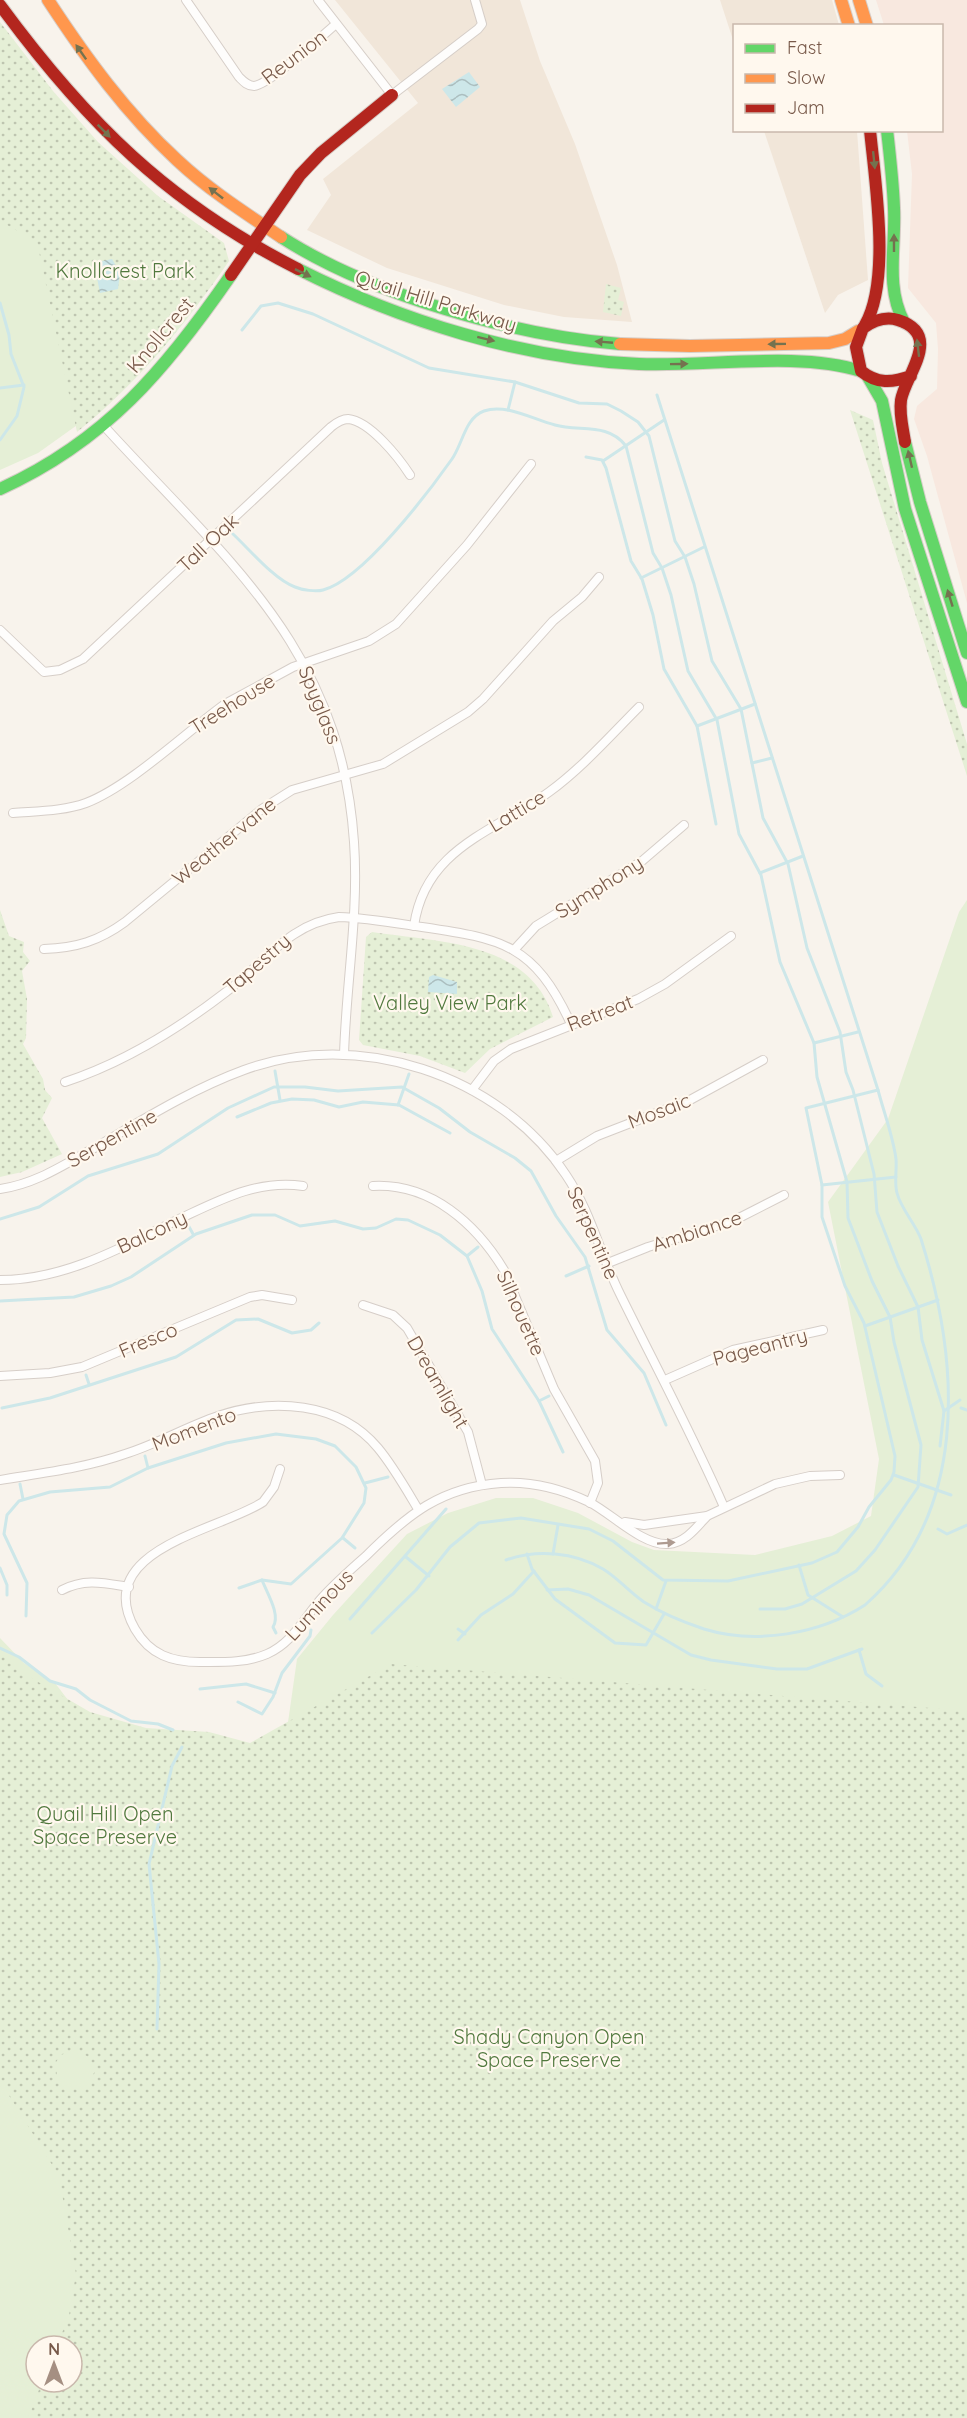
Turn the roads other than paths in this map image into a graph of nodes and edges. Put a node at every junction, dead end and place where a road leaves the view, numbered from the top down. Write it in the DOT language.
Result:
graph roads {
  1 [pos="48,0"];
  2 [pos="186,0"];
  3 [pos="318,0"];
  4 [pos="475,0"];
  5 [pos="841,0"];
  6 [pos="859,0"];
  7 [pos="0,5"];
  8 [pos="336,24"];
  9 [pos="848,24"];
  10 [pos="866,24"];
  11 [pos="392,95"];
  12 [pos="870,132"];
  13 [pos="886,132"];
  14 [pos="263,227"];
  15 [pos="252,245"];
  16 [pos="904,322"];
  17 [pos="862,328"];
  18 [pos="864,373"];
  19 [pos="911,376"];
  20 [pos="105,426"];
  21 [pos="531,464"];
  22 [pos="410,475"];
  23 [pos="0,489"];
  24 [pos="212,539"];
  25 [pos="599,577"];
  26 [pos="0,630"];
  27 [pos="967,654"];
  28 [pos="304,663"];
  29 [pos="967,702"];
  30 [pos="639,707"];
  31 [pos="345,776"];
  32 [pos="14,813"];
  33 [pos="684,825"];
  34 [pos="353,918"];
  35 [pos="414,926"];
  36 [pos="731,936"];
  37 [pos="44,949"];
  38 [pos="514,950"];
  39 [pos="571,1024"];
  40 [pos="344,1054"];
  41 [pos="763,1060"];
  42 [pos="65,1082"];
  43 [pos="472,1090"];
  44 [pos="556,1161"];
  45 [pos="303,1186"];
  46 [pos="373,1186"];
  47 [pos="0,1189"];
  48 [pos="784,1195"];
  49 [pos="608,1263"];
  50 [pos="0,1280"];
  51 [pos="292,1300"];
  52 [pos="363,1305"];
  53 [pos="823,1330"];
  54 [pos="0,1376"];
  55 [pos="665,1380"];
  56 [pos="280,1469"];
  57 [pos="840,1475"];
  58 [pos="0,1480"];
  59 [pos="482,1485"];
  60 [pos="590,1503"];
  61 [pos="724,1507"];
  62 [pos="418,1509"];
  63 [pos="707,1516"];
  64 [pos="621,1522"];
  65 [pos="129,1587"];
  66 [pos="62,1590"];
  14 -- 1 [label="main road, Quail Hill Parkway, one-way"];
  2 -- 8 [label="street, Reunion"];
  3 -- 8 [label="street"];
  4 -- 11 [label="street"];
  5 -- 9 [label="main road"];
  6 -- 10 [label="main road"];
  7 -- 15 [label="main road, Quail Hill Parkway, one-way"];
  8 -- 11 [label="street"];
  11 -- 14 [label="main road, Knollcrest"];
  12 -- 17 [label="main road, one-way"];
  16 -- 13 [label="main road, one-way"];
  14 -- 15 [label="main road, Knollcrest"];
  17 -- 14 [label="main road, Quail Hill Parkway, one-way"];
  15 -- 18 [label="main road, Quail Hill Parkway, one-way"];
  15 -- 20 [label="main road, Knollcrest"];
  16 -- 17 [label="main road"];
  19 -- 16 [label="main road, one-way"];
  17 -- 18 [label="main road"];
  18 -- 19 [label="main road"];
  18 -- 29 [label="main road"];
  27 -- 19 [label="main road, one-way"];
  20 -- 23 [label="main road, Knollcrest"];
  20 -- 24 [label="street, Spyglass"];
  21 -- 28 [label="street, Treehouse"];
  22 -- 24 [label="street, Tall Oak"];
  24 -- 26 [label="street, Tall Oak"];
  24 -- 28 [label="street, Spyglass"];
  25 -- 31 [label="street, Weathervane"];
  28 -- 31 [label="street, Spyglass"];
  28 -- 32 [label="street, Treehouse"];
  30 -- 35 [label="street, Lattice"];
  31 -- 34 [label="street, Spyglass"];
  31 -- 37 [label="street, Weathervane"];
  33 -- 38 [label="street, Symphony"];
  34 -- 35 [label="street, Tapestry"];
  34 -- 40 [label="street, Spyglass"];
  34 -- 42 [label="street, Tapestry"];
  35 -- 38 [label="street, Tapestry"];
  36 -- 39 [label="street, Retreat"];
  38 -- 39 [label="street, Tapestry"];
  39 -- 43 [label="street, Retreat"];
  40 -- 43 [label="street, Serpentine"];
  40 -- 47 [label="street, Serpentine"];
  41 -- 44 [label="street, Mosaic"];
  43 -- 44 [label="street, Serpentine"];
  44 -- 49 [label="street, Serpentine"];
  45 -- 50 [label="street, Balcony"];
  46 -- 60 [label="street, Silhouette"];
  48 -- 49 [label="street, Ambiance"];
  49 -- 55 [label="street, Serpentine"];
  51 -- 54 [label="street, Fresco"];
  52 -- 59 [label="street, Dreamlight"];
  53 -- 55 [label="street, Pageantry"];
  55 -- 61 [label="street, Serpentine"];
  56 -- 65 [label="street"];
  57 -- 61 [label="street, Luminous"];
  58 -- 62 [label="street, Momento"];
  59 -- 60 [label="street, Luminous"];
  59 -- 62 [label="street, Luminous"];
  60 -- 64 [label="street, Luminous"];
  61 -- 63 [label="street, Luminous"];
  62 -- 65 [label="street, Luminous"];
  63 -- 64 [label="street, Luminous"];
  64 -- 63 [label="street, Luminous, one-way"];
  65 -- 66 [label="street"];
}
